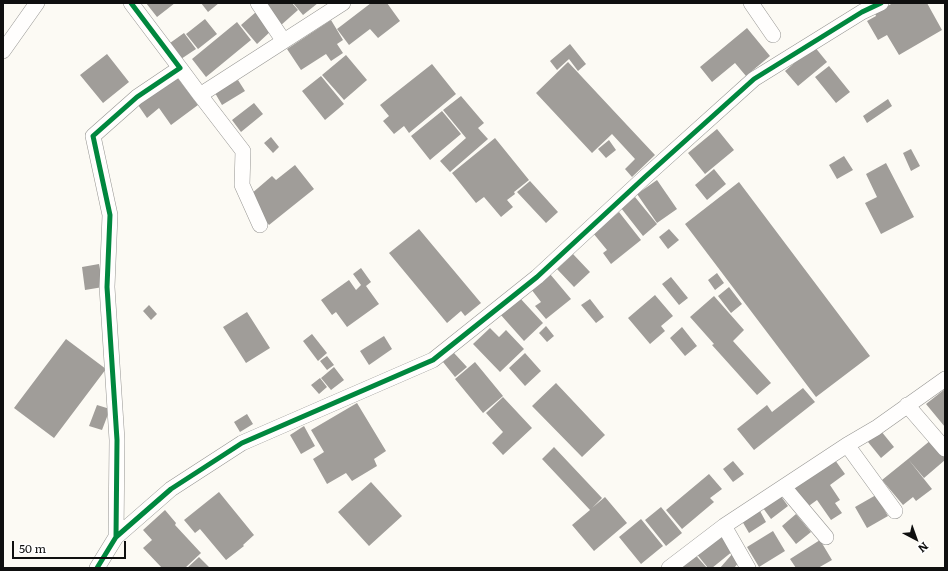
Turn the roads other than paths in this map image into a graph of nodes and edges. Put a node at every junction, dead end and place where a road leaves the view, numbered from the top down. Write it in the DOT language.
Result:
graph roads {
  1 [pos="37,3"];
  2 [pos="131,3"];
  3 [pos="258,3"];
  4 [pos="342,3"];
  5 [pos="750,3"];
  6 [pos="881,3"];
  7 [pos="773,35"];
  8 [pos="284,40"];
  9 [pos="3,51"];
  10 [pos="180,68"];
  11 [pos="200,94"];
  12 [pos="260,225"];
  13 [pos="945,379"];
  14 [pos="907,405"];
  15 [pos="847,445"];
  16 [pos="945,449"];
  17 [pos="784,487"];
  18 [pos="895,511"];
  19 [pos="724,526"];
  20 [pos="116,537"];
  21 [pos="826,537"];
  22 [pos="97,568"];
  23 [pos="669,568"];
  24 [pos="748,568"];
  1 -- 9 [label="street"];
  2 -- 10 [label="street"];
  3 -- 8 [label="street"];
  4 -- 8 [label="street"];
  5 -- 7 [label="street"];
  6 -- 20 [label="street"];
  8 -- 11 [label="street"];
  10 -- 11 [label="street"];
  10 -- 20 [label="street"];
  11 -- 12 [label="street"];
  13 -- 14 [label="street"];
  14 -- 15 [label="street"];
  14 -- 16 [label="street"];
  15 -- 17 [label="street"];
  15 -- 18 [label="street"];
  17 -- 19 [label="street"];
  17 -- 21 [label="street"];
  19 -- 23 [label="street"];
  19 -- 24 [label="street"];
  20 -- 22 [label="street"];
}
